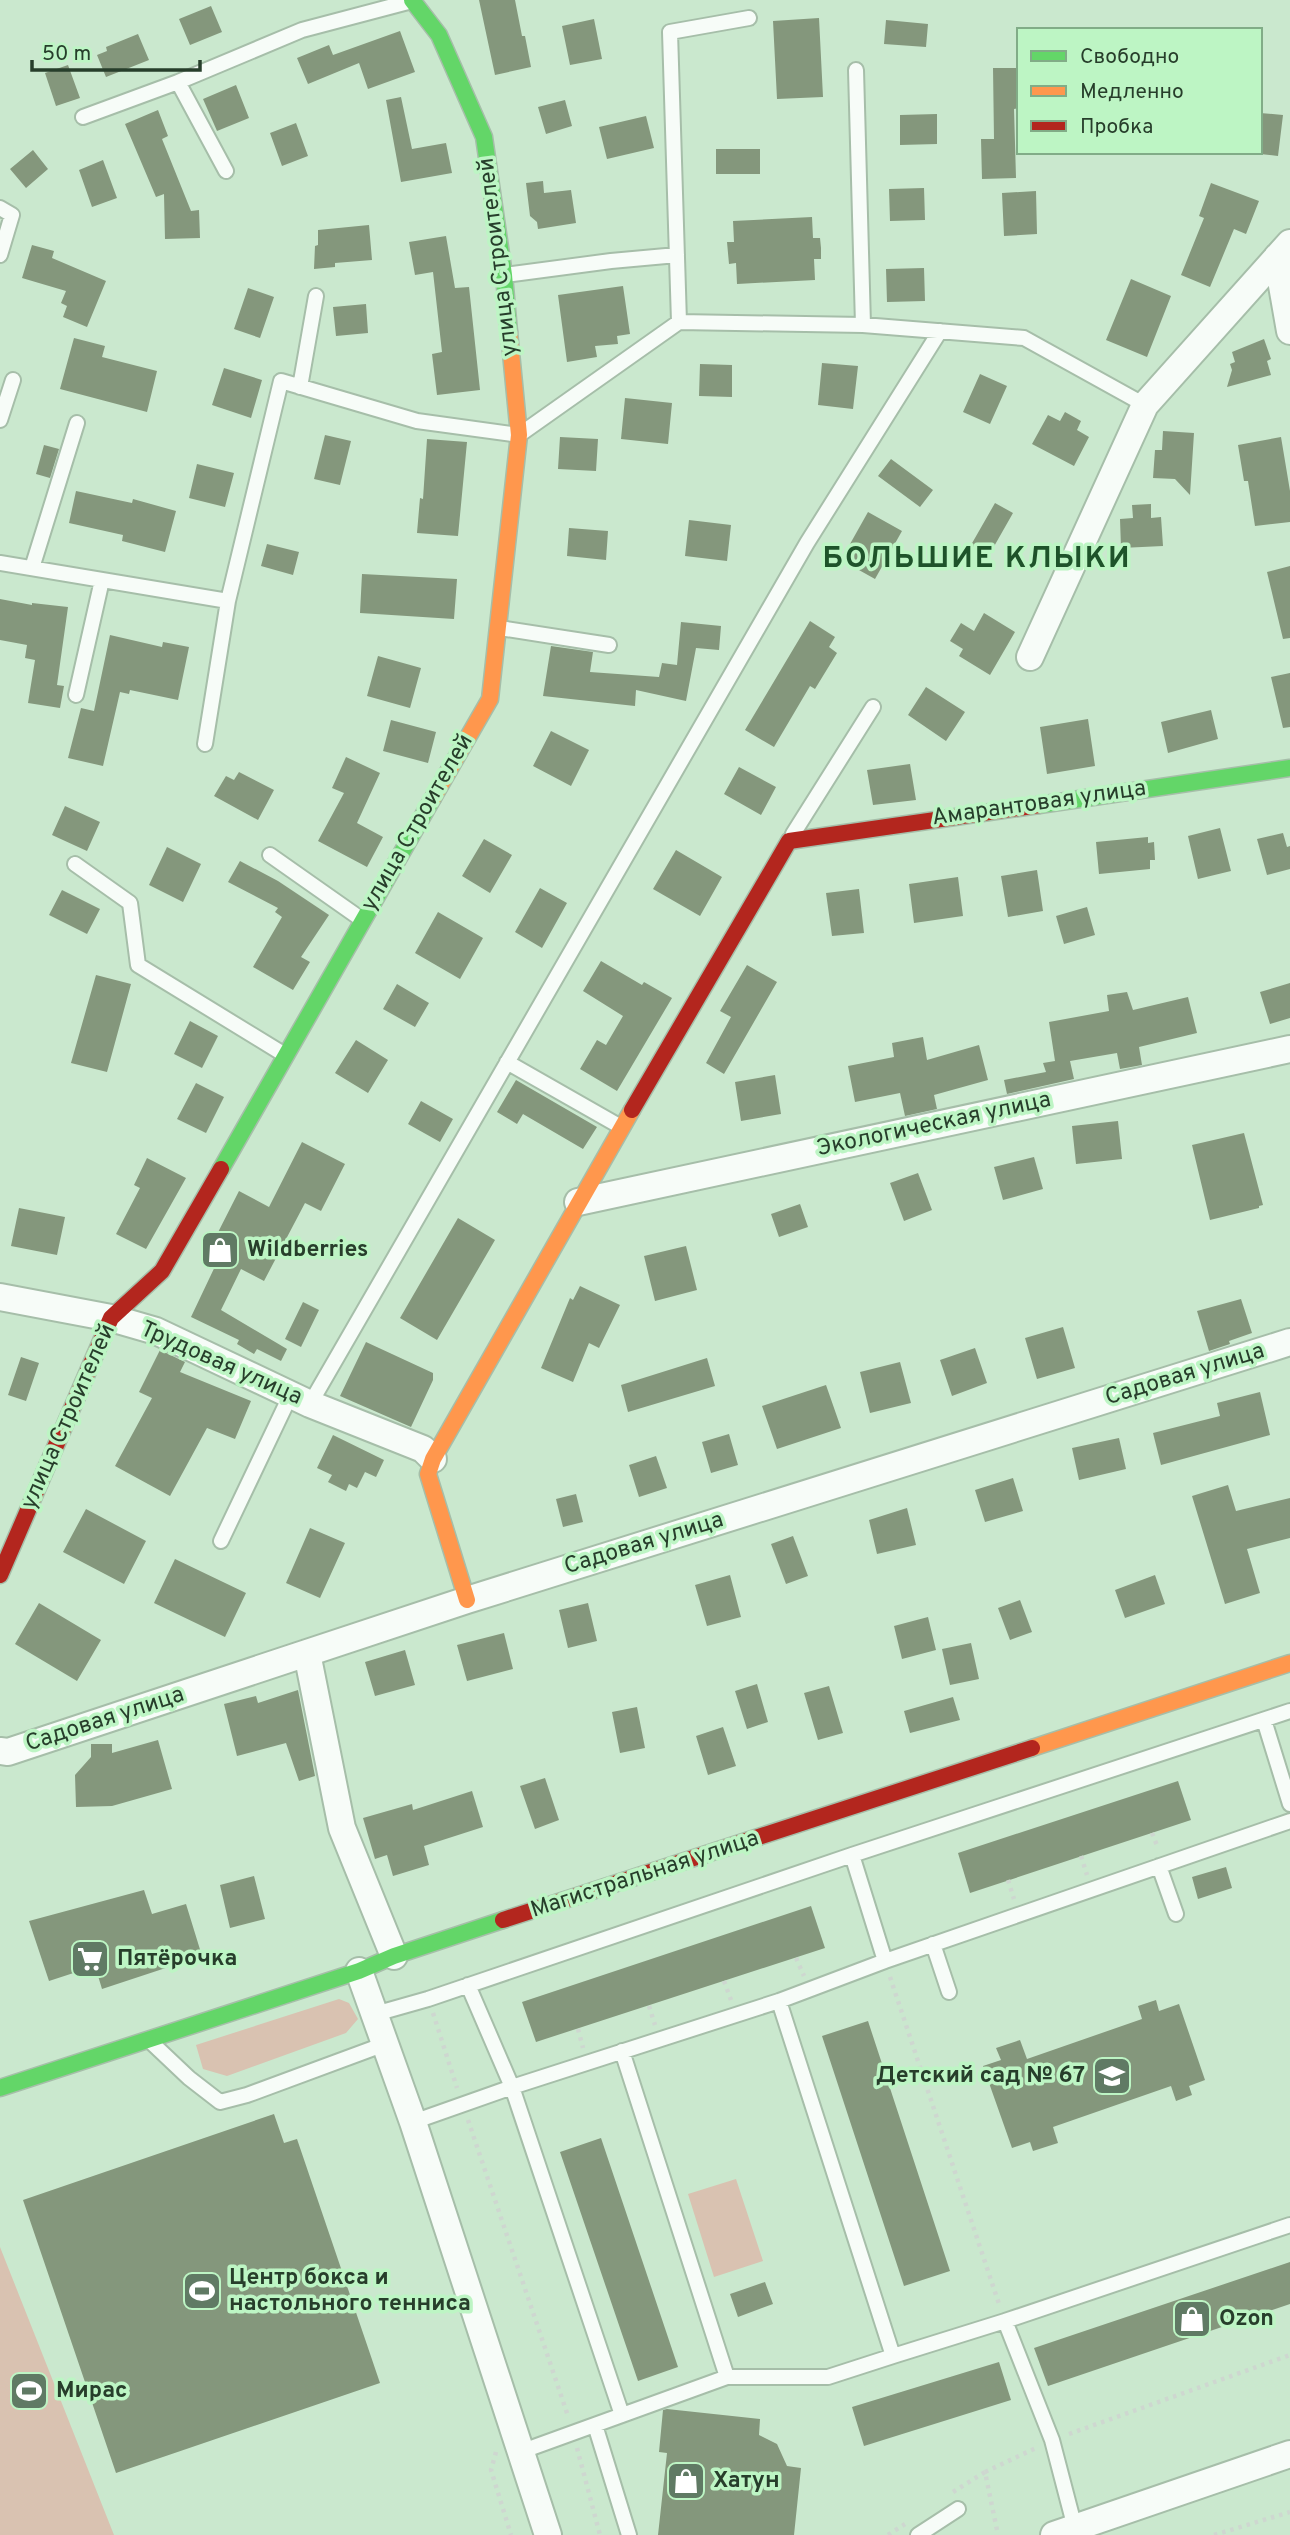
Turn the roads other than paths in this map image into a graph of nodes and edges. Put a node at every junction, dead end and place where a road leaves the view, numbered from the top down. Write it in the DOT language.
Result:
graph roads {
  1 [pos="412,0"];
  2 [pos="749,18"];
  3 [pos="856,69"];
  4 [pos="178,82"];
  5 [pos="83,117"];
  6 [pos="226,171"];
  7 [pos="0,208"];
  8 [pos="1283,250"];
  9 [pos="0,255"];
  10 [pos="677,255"];
  11 [pos="503,275"];
  12 [pos="316,296"];
  13 [pos="679,322"];
  14 [pos="863,325"];
  15 [pos="940,331"];
  16 [pos="1290,331"];
  17 [pos="13,380"];
  18 [pos="300,387"];
  19 [pos="1145,405"];
  20 [pos="0,420"];
  21 [pos="77,423"];
  22 [pos="519,435"];
  23 [pos="0,563"];
  24 [pos="32,568"];
  25 [pos="102,580"];
  26 [pos="228,601"];
  27 [pos="498,628"];
  28 [pos="609,645"];
  29 [pos="1030,657"];
  30 [pos="76,695"];
  31 [pos="873,707"];
  32 [pos="205,744"];
  33 [pos="1290,768"];
  34 [pos="789,841"];
  35 [pos="270,855"];
  36 [pos="75,864"];
  37 [pos="363,920"];
  38 [pos="1290,1049"];
  39 [pos="285,1055"];
  40 [pos="507,1062"];
  41 [pos="621,1127"];
  42 [pos="578,1202"];
  43 [pos="0,1297"];
  44 [pos="111,1318"];
  45 [pos="1290,1342"];
  46 [pos="301,1399"];
  47 [pos="433,1459"];
  48 [pos="221,1541"];
  49 [pos="0,1575"];
  50 [pos="467,1600"];
  51 [pos="307,1653"];
  52 [pos="1290,1663"];
  53 [pos="1290,1711"];
  54 [pos="1264,1720"];
  55 [pos="0,1751"];
  56 [pos="1290,1804"];
  57 [pos="1290,1821"];
  58 [pos="852,1856"];
  59 [pos="1159,1866"];
  60 [pos="1176,1914"];
  61 [pos="933,1944"];
  62 [pos="394,1956"];
  63 [pos="885,1961"];
  64 [pos="359,1971"];
  65 [pos="468,1985"];
  66 [pos="949,1992"];
  67 [pos="779,2001"];
  68 [pos="374,2014"];
  69 [pos="148,2039"];
  70 [pos="385,2044"];
  71 [pos="622,2051"];
  72 [pos="512,2087"];
  73 [pos="0,2088"];
  74 [pos="413,2122"];
  75 [pos="1290,2225"];
  76 [pos="1005,2321"];
  77 [pos="893,2356"];
  78 [pos="727,2377"];
  79 [pos="622,2415"];
  80 [pos="595,2425"];
  81 [pos="520,2452"];
  82 [pos="1290,2454"];
  83 [pos="958,2509"];
  84 [pos="1065,2532"];
  85 [pos="548,2535"];
  86 [pos="629,2535"];
  87 [pos="918,2535"];
  1 -- 4 [label="lane"];
  1 -- 11 [label="street, улица Строителей"];
  2 -- 10 [label="lane"];
  3 -- 14 [label="lane"];
  4 -- 5 [label="lane"];
  4 -- 6 [label="lane"];
  7 -- 9 [label="lane"];
  8 -- 16 [label="street"];
  8 -- 19 [label="street"];
  10 -- 11 [label="lane"];
  10 -- 13 [label="lane"];
  11 -- 22 [label="street, улица Строителей"];
  12 -- 18 [label="lane"];
  13 -- 14 [label="lane"];
  13 -- 22 [label="lane"];
  14 -- 15 [label="lane"];
  15 -- 19 [label="lane"];
  15 -- 40 [label="lane"];
  17 -- 20 [label="lane"];
  18 -- 22 [label="lane"];
  18 -- 26 [label="lane"];
  19 -- 29 [label="street"];
  21 -- 24 [label="lane"];
  22 -- 27 [label="street, улица Строителей"];
  23 -- 24 [label="lane"];
  24 -- 25 [label="lane"];
  25 -- 26 [label="lane"];
  25 -- 30 [label="lane"];
  26 -- 32 [label="lane"];
  27 -- 28 [label="lane"];
  27 -- 37 [label="street, улица Строителей"];
  31 -- 34 [label="lane"];
  33 -- 34 [label="street, Амарантовая улица"];
  34 -- 41 [label="street"];
  35 -- 37 [label="lane"];
  36 -- 39 [label="lane"];
  37 -- 39 [label="street, улица Строителей"];
  38 -- 42 [label="street, Экологическая улица"];
  39 -- 44 [label="street, улица Строителей"];
  40 -- 41 [label="lane"];
  40 -- 46 [label="lane"];
  41 -- 42 [label="street"];
  42 -- 47 [label="street"];
  43 -- 44 [label="street, Трудовая улица"];
  44 -- 46 [label="street, Трудовая улица"];
  44 -- 49 [label="street, улица Строителей"];
  45 -- 50 [label="street, Садовая улица"];
  46 -- 47 [label="street, Трудовая улица"];
  46 -- 48 [label="lane"];
  47 -- 50 [label="street"];
  50 -- 51 [label="street, Садовая улица"];
  51 -- 55 [label="street, Садовая улица"];
  51 -- 62 [label="street"];
  52 -- 62 [label="street, Магистральная улица"];
  53 -- 54 [label="lane"];
  54 -- 56 [label="lane"];
  54 -- 58 [label="lane"];
  57 -- 59 [label="lane"];
  58 -- 63 [label="lane"];
  58 -- 65 [label="lane"];
  59 -- 60 [label="lane"];
  59 -- 61 [label="lane"];
  61 -- 63 [label="lane"];
  61 -- 66 [label="lane"];
  62 -- 64 [label="street, Магистральная улица"];
  63 -- 67 [label="lane"];
  64 -- 68 [label="street"];
  64 -- 69 [label="street, Магистральная улица"];
  65 -- 68 [label="lane"];
  65 -- 72 [label="lane"];
  67 -- 71 [label="lane"];
  67 -- 77 [label="lane"];
  68 -- 70 [label="street"];
  69 -- 70 [label="lane"];
  69 -- 73 [label="street, Магистральная улица"];
  70 -- 74 [label="street"];
  71 -- 72 [label="lane"];
  71 -- 78 [label="lane"];
  72 -- 74 [label="lane"];
  72 -- 79 [label="lane"];
  74 -- 81 [label="street"];
  75 -- 76 [label="lane"];
  76 -- 77 [label="lane"];
  76 -- 84 [label="lane"];
  77 -- 78 [label="lane"];
  78 -- 79 [label="lane"];
  79 -- 80 [label="lane"];
  80 -- 81 [label="lane"];
  80 -- 86 [label="lane"];
  81 -- 85 [label="street"];
  82 -- 84 [label="street"];
  83 -- 87 [label="lane"];
}
